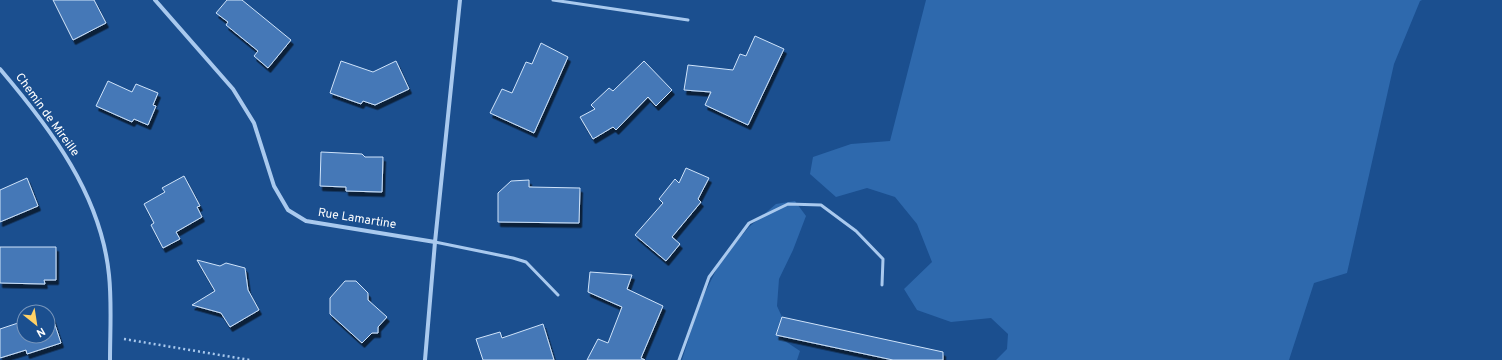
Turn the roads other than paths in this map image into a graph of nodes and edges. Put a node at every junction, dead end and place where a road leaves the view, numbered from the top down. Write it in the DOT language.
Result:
graph roads {
  1 [pos="155,0"];
  2 [pos="460,0"];
  3 [pos="553,0"];
  4 [pos="688,20"];
  5 [pos="0,69"];
  6 [pos="435,242"];
  7 [pos="882,285"];
  8 [pos="558,295"];
  9 [pos="110,360"];
  10 [pos="425,360"];
  11 [pos="679,360"];
  1 -- 6 [label="street, Rue Lamartine"];
  2 -- 6 [label="street"];
  3 -- 4 [label="lane"];
  5 -- 9 [label="street, Chemin de Mireille"];
  6 -- 8 [label="lane"];
  6 -- 10 [label="street"];
  7 -- 11 [label="lane"];
}
